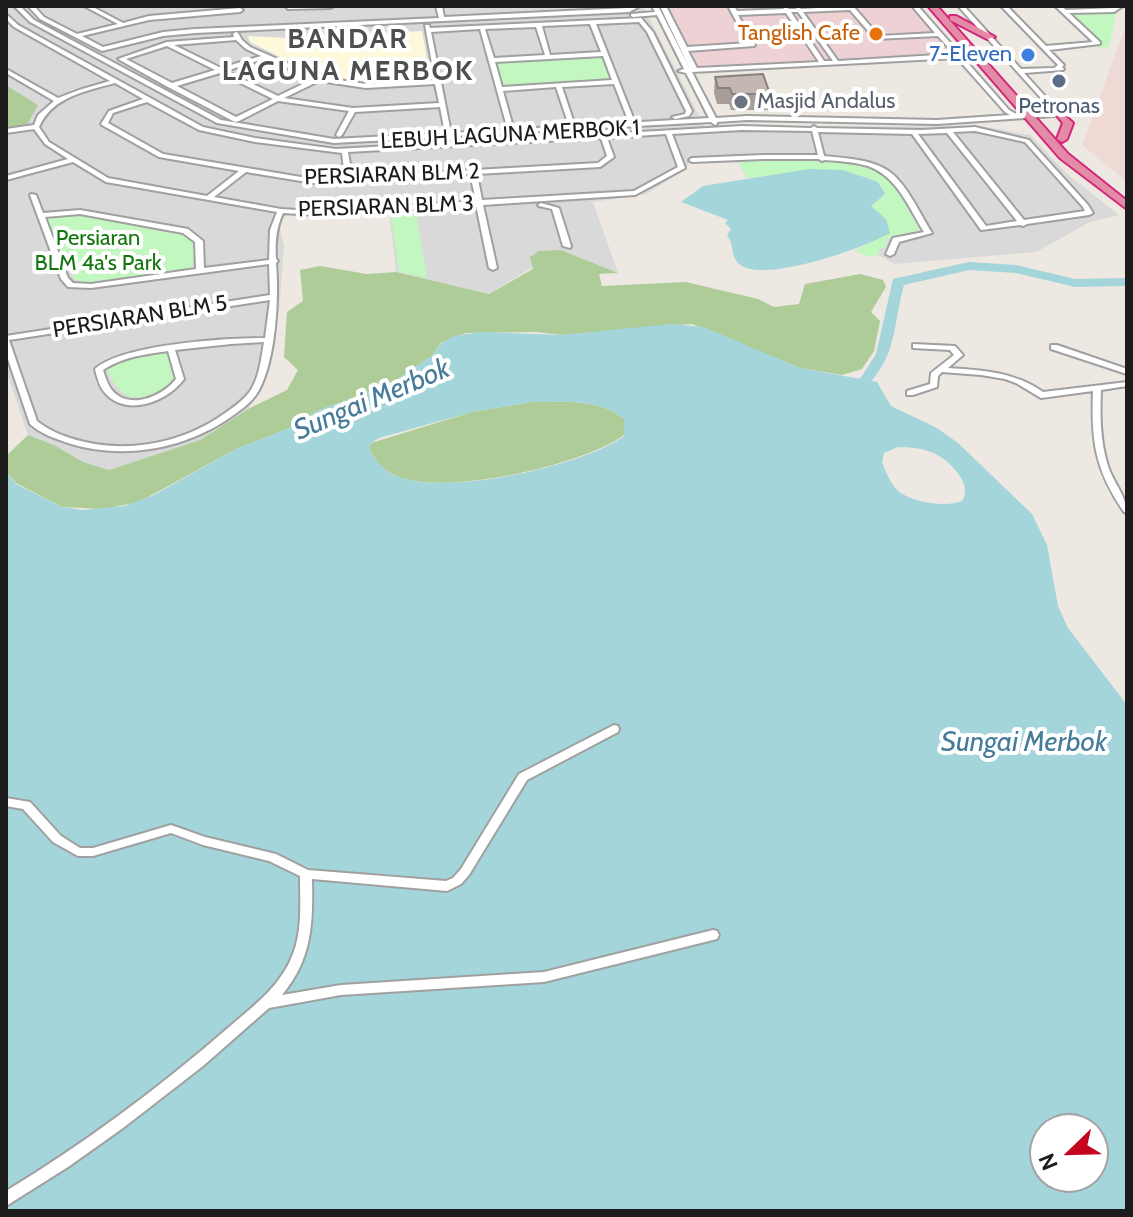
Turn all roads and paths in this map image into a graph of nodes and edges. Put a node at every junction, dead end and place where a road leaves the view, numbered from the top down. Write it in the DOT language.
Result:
graph roads {
  1 [pos="10,6"];
  2 [pos="17,6"];
  3 [pos="31,6"];
  4 [pos="107,6"];
  5 [pos="331,6"];
  6 [pos="439,6"];
  7 [pos="637,6"];
  8 [pos="663,6"];
  9 [pos="731,6"];
  10 [pos="915,6"];
  11 [pos="932,6"];
  12 [pos="942,6"];
  13 [pos="961,6"];
  14 [pos="1004,6"];
  15 [pos="1058,6"];
  16 [pos="1120,6"];
  17 [pos="90,7"];
  18 [pos="290,7"];
  19 [pos="850,7"];
  20 [pos="240,8"];
  21 [pos="786,8"];
  22 [pos="799,8"];
  23 [pos="588,9"];
  24 [pos="654,10"];
  25 [pos="1065,12"];
  26 [pos="736,13"];
  27 [pos="6,16"];
  28 [pos="953,18"];
  29 [pos="442,19"];
  30 [pos="26,20"];
  31 [pos="592,22"];
  32 [pos="120,23"];
  33 [pos="9,24"];
  34 [pos="538,24"];
  35 [pos="427,27"];
  36 [pos="482,27"];
  37 [pos="291,29"];
  38 [pos="938,32"];
  39 [pos="238,34"];
  40 [pos="76,36"];
  41 [pos="990,37"];
  42 [pos="963,42"];
  43 [pos="167,44"];
  44 [pos="686,49"];
  45 [pos="1048,50"];
  46 [pos="604,54"];
  47 [pos="267,56"];
  48 [pos="959,56"];
  49 [pos="548,57"];
  50 [pos="97,58"];
  51 [pos="492,60"];
  52 [pos="837,63"];
  53 [pos="823,64"];
  54 [pos="690,69"];
  55 [pos="6,71"];
  56 [pos="219,71"];
  57 [pos="1019,71"];
  58 [pos="130,76"];
  59 [pos="318,79"];
  60 [pos="115,81"];
  61 [pos="438,82"];
  62 [pos="616,82"];
  63 [pos="170,86"];
  64 [pos="559,86"];
  65 [pos="500,89"];
  66 [pos="1042,96"];
  67 [pos="278,99"];
  68 [pos="146,100"];
  69 [pos="58,101"];
  70 [pos="443,105"];
  71 [pos="353,110"];
  72 [pos="1006,115"];
  73 [pos="1063,117"];
  74 [pos="1034,118"];
  75 [pos="235,120"];
  76 [pos="631,120"];
  77 [pos="710,122"];
  78 [pos="571,123"];
  79 [pos="36,127"];
  80 [pos="510,127"];
  81 [pos="814,128"];
  82 [pos="6,131"];
  83 [pos="602,131"];
  84 [pos="913,131"];
  85 [pos="949,131"];
  86 [pos="668,132"];
  87 [pos="449,134"];
  88 [pos="339,135"];
  89 [pos="1062,139"];
  90 [pos="345,151"];
  91 [pos="822,159"];
  92 [pos="72,160"];
  93 [pos="692,160"];
  94 [pos="244,170"];
  95 [pos="473,172"];
  96 [pos="6,178"];
  97 [pos="349,180"];
  98 [pos="33,195"];
  99 [pos="1127,197"];
  100 [pos="209,198"];
  101 [pos="481,206"];
  102 [pos="1127,206"];
  103 [pos="281,211"];
  104 [pos="415,212"];
  105 [pos="40,215"];
  106 [pos="1023,224"];
  107 [pos="567,246"];
  108 [pos="890,254"];
  109 [pos="274,261"];
  110 [pos="493,268"];
  111 [pos="200,271"];
  112 [pos="274,297"];
  113 [pos="6,340"];
  114 [pos="267,340"];
  115 [pos="916,346"];
  116 [pos="1054,347"];
  117 [pos="171,349"];
  118 [pos="9,361"];
  119 [pos="942,370"];
  120 [pos="1127,372"];
  121 [pos="1127,384"];
  122 [pos="1097,389"];
  123 [pos="910,393"];
  124 [pos="1127,510"];
  125 [pos="614,729"];
  126 [pos="6,802"];
  127 [pos="306,874"];
  128 [pos="713,935"];
  129 [pos="266,1003"];
  130 [pos="6,1199"];
  1 -- 30 [label="street, LEBUH LAGUNA MERBOK 1"];
  2 -- 30 [label="street, LEBUH LAGUNA MERBOK 1"];
  3 -- 40 [label="street"];
  4 -- 17 [label="street"];
  5 -- 18 [label="street"];
  6 -- 29 [label="street"];
  7 -- 23 [label="street"];
  8 -- 44 [label="street"];
  9 -- 26 [label="street"];
  10 -- 38 [label="street"];
  11 -- 42 [label="highway"];
  12 -- 28 [label="highway"];
  13 -- 41 [label="street"];
  14 -- 45 [label="street"];
  15 -- 25 [label="street"];
  16 -- 25 [label="street"];
  17 -- 32 [label="street"];
  18 -- 37 [label="street"];
  19 -- 22 [label="street"];
  19 -- 38 [label="street"];
  20 -- 32 [label="street"];
  20 -- 39 [label="street"];
  21 -- 22 [label="street"];
  21 -- 26 [label="street"];
  21 -- 53 [label="street"];
  22 -- 52 [label="street"];
  23 -- 29 [label="street"];
  24 -- 35 [label="street"];
  24 -- 54 [label="street"];
  25 -- 45 [label="street"];
  26 -- 44 [label="street"];
  27 -- 33 [label="street"];
  28 -- 41 [label="highway"];
  28 -- 74 [label="highway"];
  29 -- 37 [label="street"];
  30 -- 33 [label="street"];
  30 -- 50 [label="street, LEBUH LAGUNA MERBOK 1"];
  31 -- 34 [label="street"];
  31 -- 46 [label="street"];
  31 -- 76 [label="street"];
  32 -- 40 [label="street"];
  33 -- 60 [label="street"];
  34 -- 36 [label="street"];
  34 -- 49 [label="street"];
  35 -- 36 [label="street"];
  35 -- 37 [label="street"];
  35 -- 61 [label="street"];
  36 -- 51 [label="street"];
  37 -- 39 [label="street"];
  38 -- 42 [label="highway"];
  38 -- 48 [label="street"];
  39 -- 40 [label="street"];
  39 -- 43 [label="street"];
  39 -- 47 [label="street"];
  39 -- 50 [label="street"];
  41 -- 57 [label="street"];
  42 -- 74 [label="highway"];
  43 -- 56 [label="street"];
  43 -- 63 [label="street"];
  44 -- 54 [label="street"];
  45 -- 57 [label="street"];
  46 -- 49 [label="street"];
  46 -- 62 [label="street"];
  47 -- 56 [label="street"];
  47 -- 59 [label="street"];
  48 -- 52 [label="street"];
  48 -- 72 [label="street"];
  49 -- 51 [label="street"];
  50 -- 58 [label="street, LEBUH LAGUNA MERBOK 1"];
  51 -- 65 [label="street"];
  52 -- 53 [label="street"];
  53 -- 54 [label="street"];
  54 -- 77 [label="street"];
  55 -- 69 [label="street"];
  56 -- 63 [label="street"];
  56 -- 67 [label="street"];
  57 -- 66 [label="street"];
  58 -- 60 [label="street"];
  58 -- 87 [label="street, LEBUH LAGUNA MERBOK 1"];
  59 -- 61 [label="street"];
  59 -- 67 [label="street"];
  60 -- 68 [label="street"];
  60 -- 69 [label="street"];
  61 -- 70 [label="street"];
  62 -- 64 [label="street"];
  62 -- 76 [label="street"];
  63 -- 75 [label="street"];
  64 -- 65 [label="street"];
  64 -- 78 [label="street"];
  65 -- 80 [label="street"];
  66 -- 73 [label="street"];
  66 -- 74 [label="street"];
  67 -- 71 [label="street"];
  67 -- 75 [label="street"];
  68 -- 90 [label="street"];
  68 -- 94 [label="street, PERSIARAN BLM 2"];
  69 -- 79 [label="street"];
  70 -- 71 [label="street"];
  70 -- 87 [label="street"];
  71 -- 88 [label="street"];
  72 -- 74 [label="street, LEBUH LAGUNA MERBOK 1"];
  72 -- 77 [label="street, LEBUH LAGUNA MERBOK 1"];
  73 -- 74 [label="street"];
  73 -- 89 [label="highway"];
  74 -- 77 [label="street, LEBUH LAGUNA MERBOK 1"];
  74 -- 89 [label="highway"];
  74 -- 102 [label="highway"];
  75 -- 88 [label="street"];
  76 -- 78 [label="street"];
  77 -- 83 [label="street, LEBUH LAGUNA MERBOK 1"];
  78 -- 80 [label="street"];
  79 -- 82 [label="street"];
  79 -- 92 [label="street, PERSIARAN BLM 3"];
  80 -- 87 [label="street"];
  81 -- 84 [label="street"];
  81 -- 86 [label="street"];
  81 -- 91 [label="street"];
  83 -- 86 [label="street"];
  83 -- 87 [label="street, LEBUH LAGUNA MERBOK 1"];
  83 -- 90 [label="street"];
  83 -- 95 [label="street, PERSIARAN BLM 2"];
  84 -- 85 [label="street"];
  84 -- 106 [label="street"];
  85 -- 106 [label="street"];
  85 -- 106 [label="street"];
  86 -- 101 [label="street, PERSIARAN BLM 3"];
  87 -- 88 [label="street"];
  89 -- 99 [label="highway"];
  90 -- 97 [label="street"];
  91 -- 93 [label="street"];
  91 -- 108 [label="street"];
  92 -- 96 [label="street"];
  92 -- 100 [label="street, PERSIARAN BLM 3"];
  94 -- 97 [label="street, PERSIARAN BLM 2"];
  94 -- 100 [label="street"];
  95 -- 97 [label="street, PERSIARAN BLM 2"];
  95 -- 101 [label="street"];
  98 -- 105 [label="street"];
  100 -- 103 [label="street, PERSIARAN BLM 3"];
  101 -- 103 [label="street, PERSIARAN BLM 3"];
  101 -- 104 [label="street"];
  101 -- 107 [label="street"];
  101 -- 110 [label="street"];
  103 -- 109 [label="street"];
  105 -- 111 [label="street"];
  105 -- 111 [label="street"];
  109 -- 111 [label="street"];
  109 -- 112 [label="street"];
  112 -- 113 [label="street, PERSIARAN BLM 5"];
  112 -- 114 [label="street"];
  113 -- 118 [label="street"];
  114 -- 117 [label="street"];
  114 -- 118 [label="street"];
  115 -- 119 [label="street"];
  116 -- 120 [label="street"];
  117 -- 117 [label="street"];
  119 -- 122 [label="street"];
  119 -- 123 [label="street"];
  121 -- 122 [label="street"];
  122 -- 124 [label="street"];
  125 -- 127 [label="street"];
  126 -- 127 [label="street"];
  127 -- 129 [label="street"];
  128 -- 129 [label="street"];
  129 -- 130 [label="street"];
}
